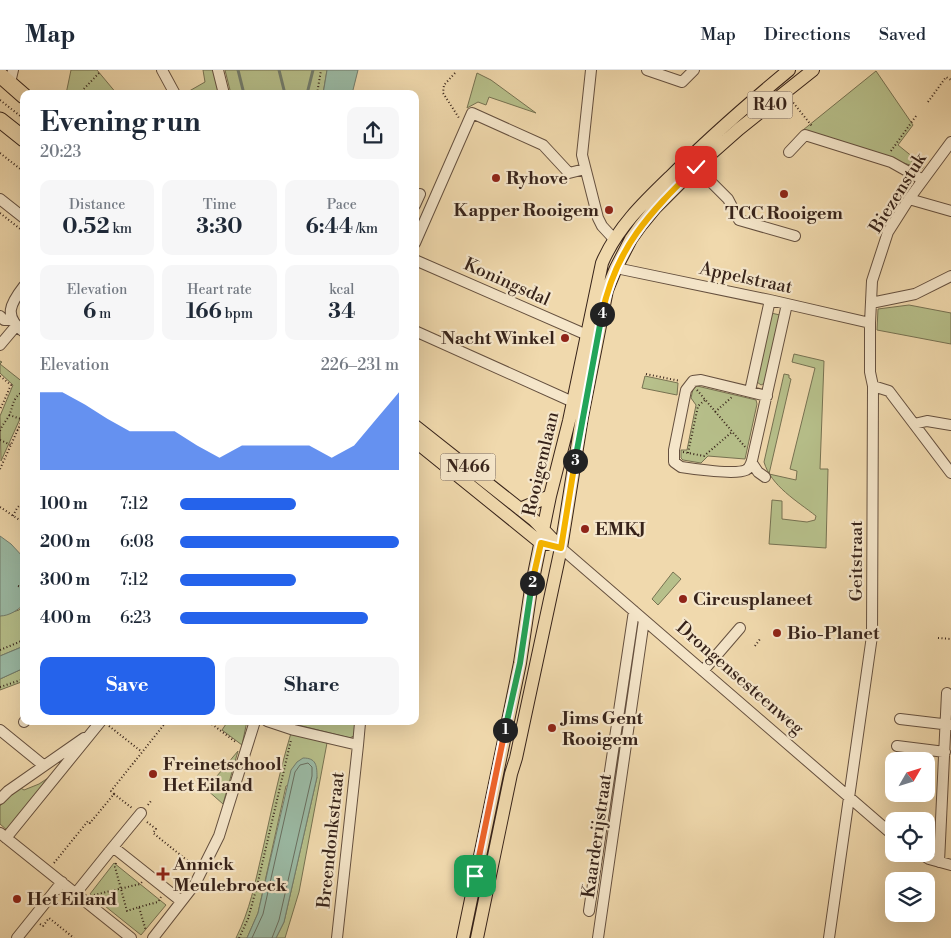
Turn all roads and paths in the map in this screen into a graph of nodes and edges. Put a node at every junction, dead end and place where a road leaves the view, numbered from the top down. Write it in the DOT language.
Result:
graph roads {
  1 [pos="162,70"];
  2 [pos="218,70"];
  3 [pos="321,70"];
  4 [pos="591,70"];
  5 [pos="648,70"];
  6 [pos="694,70"];
  7 [pos="790,70"];
  8 [pos="813,70"];
  9 [pos="99,73"];
  10 [pos="455,73"];
  11 [pos="7,76"];
  12 [pos="800,80"];
  13 [pos="951,80"];
  14 [pos="83,90"];
  15 [pos="173,90"];
  16 [pos="223,90"];
  17 [pos="318,90"];
  18 [pos="20,91"];
  19 [pos="786,93"];
  20 [pos="0,100"];
  21 [pos="928,102"];
  22 [pos="20,116"];
  23 [pos="916,116"];
  24 [pos="460,119"];
  25 [pos="0,120"];
  26 [pos="814,128"];
  27 [pos="20,136"];
  28 [pos="951,142"];
  29 [pos="789,152"];
  30 [pos="0,153"];
  31 [pos="890,153"];
  32 [pos="904,158"];
  33 [pos="696,167"];
  34 [pos="20,169"];
  35 [pos="585,169"];
  36 [pos="930,170"];
  37 [pos="922,180"];
  38 [pos="909,198"];
  39 [pos="0,199"];
  40 [pos="951,211"];
  41 [pos="0,213"];
  42 [pos="20,215"];
  43 [pos="20,229"];
  44 [pos="419,234"];
  45 [pos="795,236"];
  46 [pos="614,239"];
  47 [pos="419,262"];
  48 [pos="616,268"];
  49 [pos="951,276"];
  50 [pos="20,292"];
  51 [pos="770,300"];
  52 [pos="871,303"];
  53 [pos="788,304"];
  54 [pos="0,316"];
  55 [pos="870,323"];
  56 [pos="17,326"];
  57 [pos="419,333"];
  58 [pos="587,334"];
  59 [pos="0,345"];
  60 [pos="646,374"];
  61 [pos="0,376"];
  62 [pos="689,384"];
  63 [pos="873,386"];
  64 [pos="745,390"];
  65 [pos="20,394"];
  66 [pos="767,396"];
  67 [pos="706,400"];
  68 [pos="573,402"];
  69 [pos="0,410"];
  70 [pos="715,412"];
  71 [pos="10,415"];
  72 [pos="20,419"];
  73 [pos="20,424"];
  74 [pos="914,424"];
  75 [pos="951,425"];
  76 [pos="419,429"];
  77 [pos="17,430"];
  78 [pos="0,431"];
  79 [pos="20,431"];
  80 [pos="732,432"];
  81 [pos="0,440"];
  82 [pos="11,445"];
  83 [pos="419,445"];
  84 [pos="674,450"];
  85 [pos="688,453"];
  86 [pos="752,459"];
  87 [pos="1,464"];
  88 [pos="0,469"];
  89 [pos="951,473"];
  90 [pos="765,477"];
  91 [pos="550,496"];
  92 [pos="20,505"];
  93 [pos="0,507"];
  94 [pos="520,509"];
  95 [pos="13,516"];
  96 [pos="20,520"];
  97 [pos="544,529"];
  98 [pos="541,543"];
  99 [pos="561,548"];
  100 [pos="634,611"];
  101 [pos="644,620"];
  102 [pos="740,628"];
  103 [pos="938,638"];
  104 [pos="760,639"];
  105 [pos="951,639"];
  106 [pos="20,642"];
  107 [pos="755,646"];
  108 [pos="0,650"];
  109 [pos="703,671"];
  110 [pos="20,680"];
  111 [pos="0,688"];
  112 [pos="947,693"];
  113 [pos="900,719"];
  114 [pos="98,725"];
  115 [pos="164,725"];
  116 [pos="213,725"];
  117 [pos="254,725"];
  118 [pos="279,725"];
  119 [pos="360,725"];
  120 [pos="948,725"];
  121 [pos="0,730"];
  122 [pos="294,730"];
  123 [pos="358,746"];
  124 [pos="897,746"];
  125 [pos="246,750"];
  126 [pos="142,752"];
  127 [pos="944,752"];
  128 [pos="43,766"];
  129 [pos="114,794"];
  130 [pos="849,798"];
  131 [pos="0,800"];
  132 [pos="140,814"];
  133 [pos="885,828"];
  134 [pos="3,835"];
  135 [pos="116,849"];
  136 [pos="935,861"];
  137 [pos="939,862"];
  138 [pos="951,864"];
  139 [pos="48,871"];
  140 [pos="202,872"];
  141 [pos="148,874"];
  142 [pos="62,882"];
  143 [pos="121,889"];
  144 [pos="167,890"];
  145 [pos="79,896"];
  146 [pos="181,901"];
  147 [pos="139,907"];
  148 [pos="589,911"];
  149 [pos="33,918"];
  150 [pos="17,938"];
  151 [pos="74,938"];
  152 [pos="132,938"];
  153 [pos="148,938"];
  154 [pos="153,938"];
  155 [pos="239,938"];
  156 [pos="337,938"];
  157 [pos="463,938"];
  158 [pos="477,938"];
  159 [pos="598,938"];
  160 [pos="829,938"];
  1 -- 15 [label="street"];
  2 -- 16 [label="street"];
  3 -- 17 [label="path"];
  4 -- 35 [label="street"];
  5 -- 6 [label="street"];
  7 -- 12 [label="street"];
  7 -- 46 [label="main road, Rooigemlaan / R40"];
  8 -- 12 [label="main road, Rooigemlaan / R40"];
  9 -- 14 [label="path"];
  10 -- 24 [label="path"];
  11 -- 18 [label="highway"];
  12 -- 19 [label="main road, Rooigemlaan / R40"];
  13 -- 21 [label="path"];
  19 -- 26 [label="path"];
  19 -- 33 [label="main road, Rooigemlaan / R40"];
  20 -- 22 [label="path"];
  23 -- 31 [label="path"];
  25 -- 27 [label="highway"];
  28 -- 36 [label="street, Biezenstuk"];
  29 -- 37 [label="street"];
  30 -- 34 [label="path"];
  32 -- 36 [label="path"];
  33 -- 45 [label="street"];
  33 -- 48 [label="main road, Rooigemlaan / R40"];
  35 -- 44 [label="street"];
  35 -- 46 [label="street"];
  36 -- 37 [label="street, Biezenstuk"];
  37 -- 38 [label="street, Biezenstuk"];
  38 -- 40 [label="street"];
  38 -- 52 [label="street, Biezenstuk"];
  39 -- 42 [label="street"];
  41 -- 43 [label="path"];
  46 -- 58 [label="main road, Rooigemlaan / R40"];
  47 -- 58 [label="street, Koningsdal"];
  48 -- 51 [label="street, Appelstraat"];
  48 -- 99 [label="main road, Rooigemlaan / R40"];
  49 -- 52 [label="street"];
  50 -- 56 [label="street"];
  51 -- 53 [label="street, Appelstraat"];
  51 -- 64 [label="street"];
  52 -- 55 [label="street, Biezenstuk"];
  53 -- 55 [label="street, Appelstraat"];
  53 -- 66 [label="street"];
  54 -- 56 [label="street"];
  55 -- 63 [label="street, Geitstraat"];
  56 -- 59 [label="street"];
  57 -- 68 [label="street"];
  58 -- 68 [label="main road, Rooigemlaan / R40"];
  60 -- 62 [label="path"];
  61 -- 69 [label="path"];
  62 -- 64 [label="street"];
  62 -- 67 [label="path"];
  62 -- 84 [label="street"];
  63 -- 74 [label="street"];
  63 -- 130 [label="street, Geitstraat"];
  64 -- 66 [label="street"];
  64 -- 70 [label="path"];
  65 -- 71 [label="path"];
  66 -- 86 [label="street"];
  67 -- 70 [label="path"];
  67 -- 85 [label="path"];
  68 -- 91 [label="main road, Rooigemlaan / R40"];
  70 -- 80 [label="path"];
  71 -- 72 [label="path"];
  71 -- 78 [label="path"];
  73 -- 77 [label="path"];
  74 -- 75 [label="street"];
  74 -- 89 [label="street"];
  76 -- 94 [label="main road, Drongensesteenweg / N466"];
  77 -- 79 [label="path"];
  77 -- 82 [label="path"];
  80 -- 85 [label="path"];
  80 -- 86 [label="path"];
  81 -- 82 [label="path"];
  82 -- 87 [label="path"];
  83 -- 98 [label="main road, Drongensesteenweg / N466"];
  84 -- 85 [label="path"];
  84 -- 86 [label="street"];
  86 -- 90 [label="street"];
  87 -- 88 [label="path"];
  91 -- 94 [label="main road"];
  91 -- 97 [label="main road, Rooigemlaan / R40"];
  92 -- 95 [label="path"];
  93 -- 95 [label="path"];
  94 -- 97 [label="main road, Drongensesteenweg / N466"];
  95 -- 96 [label="path"];
  97 -- 98 [label="main road, Rooigemlaan / R40"];
  97 -- 99 [label="main road, Drongensesteenweg / N466"];
  98 -- 99 [label="main road, Drongensesteenweg / N466"];
  98 -- 157 [label="main road, Rooigemlaan / R40"];
  99 -- 100 [label="street, Drongensesteenweg"];
  99 -- 158 [label="main road, Rooigemlaan / R40"];
  100 -- 101 [label="street, Drongensesteenweg"];
  100 -- 148 [label="street"];
  101 -- 109 [label="street, Drongensesteenweg"];
  101 -- 159 [label="street, Kaarderijstraat"];
  102 -- 109 [label="street"];
  103 -- 105 [label="path"];
  104 -- 107 [label="path"];
  106 -- 108 [label="path"];
  109 -- 130 [label="street, Drongensesteenweg"];
  110 -- 111 [label="path"];
  112 -- 120 [label="street"];
  113 -- 120 [label="street"];
  114 -- 126 [label="path"];
  114 -- 128 [label="street"];
  114 -- 134 [label="street"];
  115 -- 126 [label="path"];
  116 -- 125 [label="path"];
  117 -- 125 [label="street"];
  118 -- 122 [label="street"];
  119 -- 123 [label="street, Breendonkstraat"];
  120 -- 127 [label="street"];
  121 -- 128 [label="street"];
  122 -- 123 [label="street"];
  122 -- 155 [label="path"];
  123 -- 156 [label="street, Breendonkstraat"];
  124 -- 127 [label="street"];
  125 -- 140 [label="street"];
  126 -- 129 [label="path"];
  127 -- 137 [label="street"];
  128 -- 131 [label="street"];
  129 -- 132 [label="path"];
  129 -- 139 [label="path"];
  130 -- 133 [label="street, Drongensesteenweg"];
  130 -- 160 [label="street, Geitstraat"];
  132 -- 135 [label="street"];
  132 -- 140 [label="path"];
  134 -- 139 [label="street"];
  135 -- 141 [label="street"];
  135 -- 143 [label="path"];
  135 -- 145 [label="street"];
  136 -- 137 [label="street"];
  137 -- 138 [label="street"];
  139 -- 142 [label="street"];
  140 -- 146 [label="street"];
  141 -- 143 [label="path"];
  141 -- 144 [label="street"];
  142 -- 145 [label="street"];
  142 -- 149 [label="street"];
  143 -- 145 [label="path"];
  143 -- 147 [label="path"];
  144 -- 146 [label="street"];
  144 -- 147 [label="path"];
  145 -- 152 [label="street"];
  146 -- 154 [label="street"];
  147 -- 153 [label="path"];
  149 -- 150 [label="street"];
  149 -- 151 [label="path"];
}
